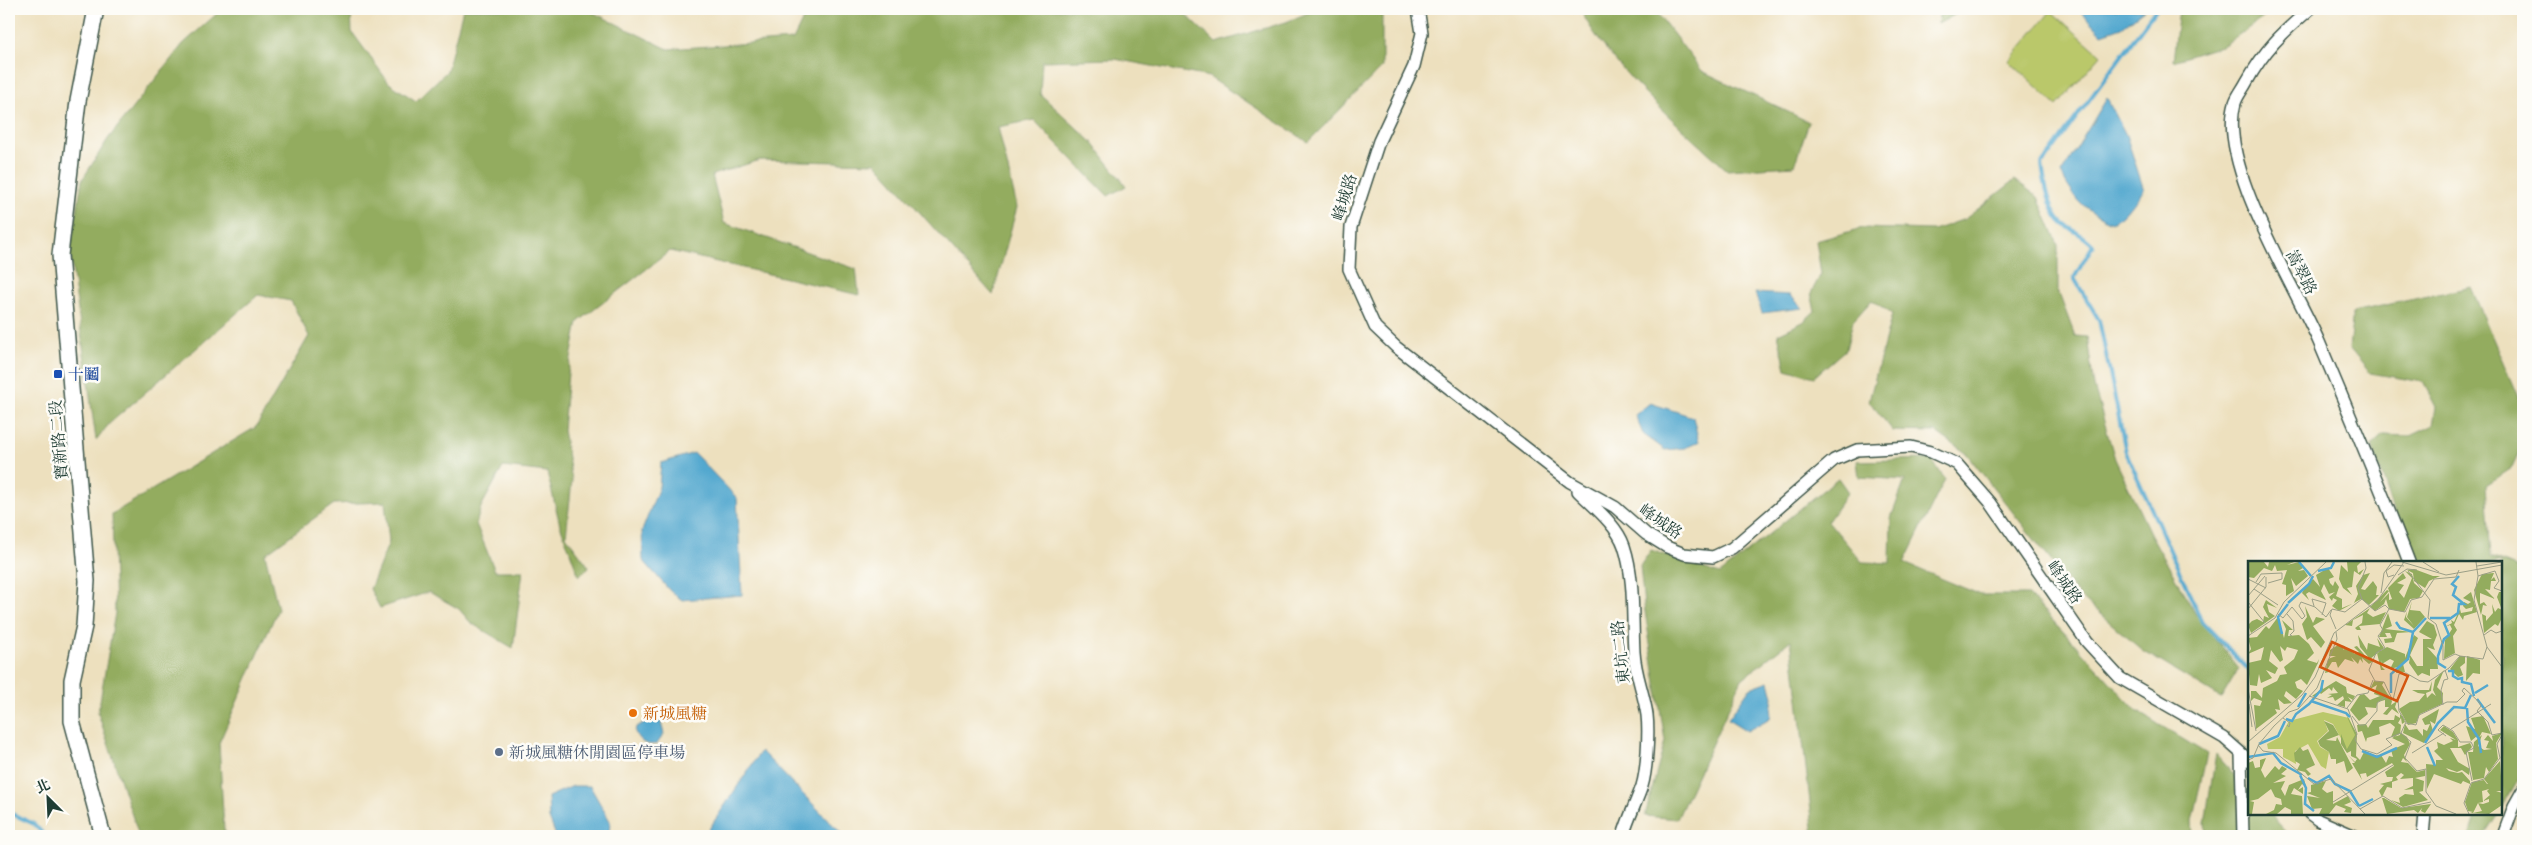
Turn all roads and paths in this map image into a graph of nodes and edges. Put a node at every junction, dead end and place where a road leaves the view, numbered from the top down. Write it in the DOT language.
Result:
graph roads {
  1 [pos="96,9"];
  2 [pos="1418,9"];
  3 [pos="2310,9"];
  4 [pos="1570,482"];
  5 [pos="2409,561"];
  6 [pos="2245,757"];
  7 [pos="2523,790"];
  8 [pos="2311,815"];
  9 [pos="2425,815"];
  10 [pos="103,836"];
  11 [pos="1623,836"];
  12 [pos="2243,836"];
  13 [pos="2355,836"];
  14 [pos="2423,836"];
  15 [pos="2503,836"];
  1 -- 10 [label="street, 寶新路二段"];
  2 -- 4 [label="street, 峰城路"];
  3 -- 5 [label="street, 嵩翠路"];
  4 -- 6 [label="street, 峰城路"];
  4 -- 11 [label="street, 東坑二路"];
  6 -- 12 [label="street"];
  7 -- 15 [label="street"];
  8 -- 13 [label="street"];
  9 -- 14 [label="street"];
}
